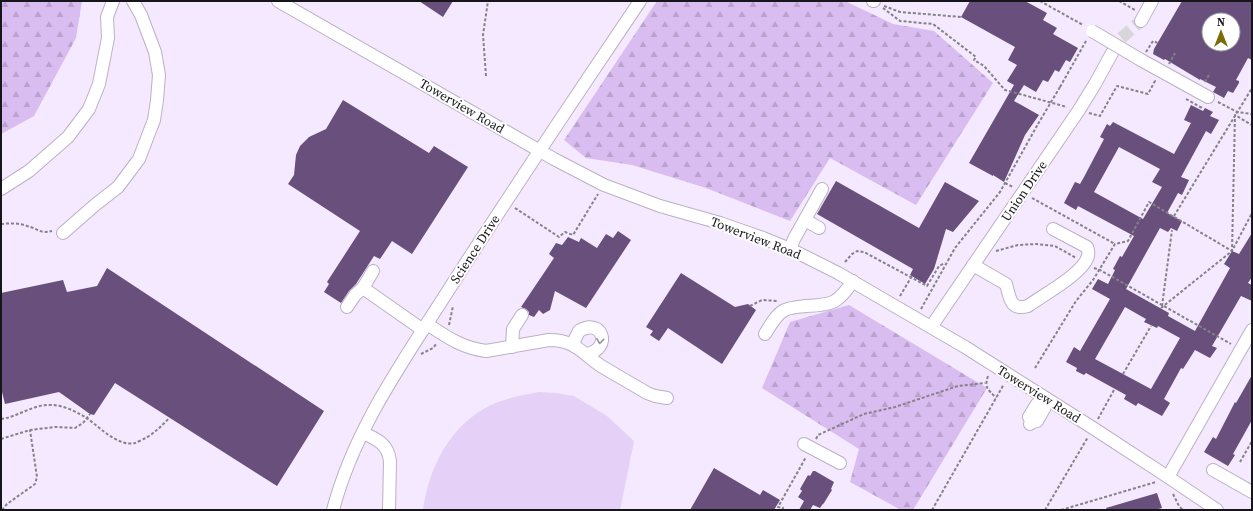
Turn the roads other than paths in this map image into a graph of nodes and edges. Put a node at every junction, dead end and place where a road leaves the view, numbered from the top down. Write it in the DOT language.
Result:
graph roads {
  1 [pos="113,1"];
  2 [pos="133,1"];
  3 [pos="278,1"];
  4 [pos="640,1"];
  5 [pos="1152,1"];
  6 [pos="1142,18"];
  7 [pos="1092,31"];
  8 [pos="1112,54"];
  9 [pos="1208,97"];
  10 [pos="540,151"];
  11 [pos="1,189"];
  12 [pos="822,190"];
  13 [pos="805,220"];
  14 [pos="819,228"];
  15 [pos="1053,229"];
  16 [pos="63,233"];
  17 [pos="790,249"];
  18 [pos="973,265"];
  19 [pos="373,271"];
  20 [pos="853,281"];
  21 [pos="363,288"];
  22 [pos="347,307"];
  23 [pos="522,315"];
  24 [pos="425,327"];
  25 [pos="931,327"];
  26 [pos="1252,330"];
  27 [pos="764,334"];
  28 [pos="575,346"];
  29 [pos="512,347"];
  30 [pos="587,354"];
  31 [pos="667,398"];
  32 [pos="1044,400"];
  33 [pos="1031,423"];
  34 [pos="363,433"];
  35 [pos="808,445"];
  36 [pos="840,463"];
  37 [pos="1213,470"];
  38 [pos="1163,479"];
  39 [pos="1252,492"];
  40 [pos="333,510"];
  41 [pos="389,510"];
  42 [pos="1216,510"];
  1 -- 11 [label="street"];
  2 -- 16 [label="street"];
  3 -- 10 [label="street, Towerview Road"];
  4 -- 10 [label="street, Science Drive"];
  5 -- 6 [label="street"];
  7 -- 9 [label="street, bridge"];
  8 -- 18 [label="street, Union Drive"];
  10 -- 17 [label="street, Towerview Road"];
  10 -- 24 [label="street, Science Drive"];
  12 -- 13 [label="street"];
  13 -- 14 [label="street"];
  13 -- 17 [label="street"];
  15 -- 18 [label="street"];
  17 -- 20 [label="street, Towerview Road"];
  18 -- 25 [label="street, Union Drive"];
  19 -- 21 [label="street"];
  20 -- 25 [label="street, Towerview Road"];
  20 -- 27 [label="street"];
  21 -- 22 [label="street"];
  21 -- 24 [label="street"];
  23 -- 29 [label="street"];
  24 -- 29 [label="street"];
  24 -- 34 [label="street, Science Drive"];
  25 -- 32 [label="street, Towerview Road"];
  26 -- 38 [label="street"];
  28 -- 29 [label="street"];
  28 -- 30 [label="street"];
  28 -- 30 [label="street, one-way"];
  30 -- 31 [label="street"];
  32 -- 33 [label="street"];
  32 -- 38 [label="street, Towerview Road"];
  34 -- 40 [label="street, Science Drive"];
  34 -- 41 [label="street"];
  35 -- 36 [label="street"];
  37 -- 39 [label="street"];
  38 -- 42 [label="street, Towerview Road"];
}
